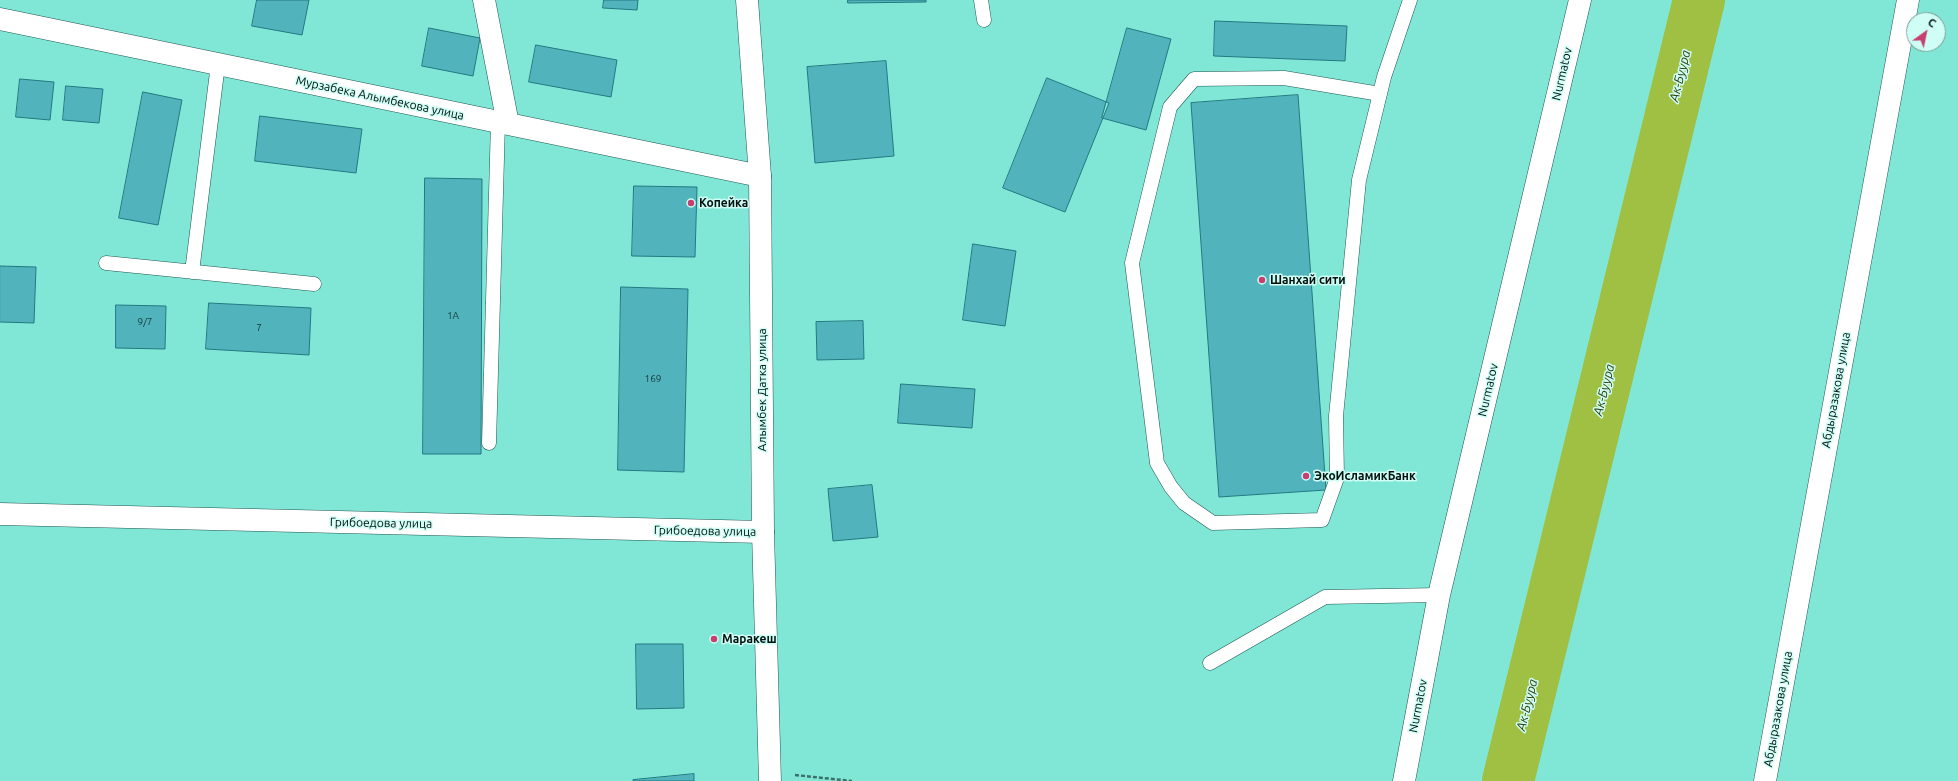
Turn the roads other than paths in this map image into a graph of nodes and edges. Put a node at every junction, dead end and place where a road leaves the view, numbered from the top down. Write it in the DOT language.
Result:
graph roads {
  1 [pos="484,0"];
  2 [pos="747,0"];
  3 [pos="981,0"];
  4 [pos="1410,0"];
  5 [pos="1580,0"];
  6 [pos="1908,0"];
  7 [pos="0,19"];
  8 [pos="984,20"];
  9 [pos="218,64"];
  10 [pos="1380,94"];
  11 [pos="503,123"];
  12 [pos="760,176"];
  13 [pos="106,264"];
  14 [pos="192,272"];
  15 [pos="314,284"];
  16 [pos="489,443"];
  17 [pos="0,514"];
  18 [pos="763,532"];
  19 [pos="1439,595"];
  20 [pos="1210,663"];
  21 [pos="770,777"];
  22 [pos="1404,781"];
  23 [pos="1765,781"];
  1 -- 11 [label="street"];
  2 -- 12 [label="street, Алымбек Датка улица"];
  3 -- 8 [label="lane"];
  4 -- 10 [label="lane"];
  5 -- 19 [label="street, Nurmatov"];
  6 -- 23 [label="street, Абдыразакова улица"];
  7 -- 9 [label="street, Мурзабека Алымбекова улица"];
  9 -- 11 [label="street, Мурзабека Алымбекова улица"];
  9 -- 14 [label="lane"];
  10 -- 10 [label="lane"];
  11 -- 12 [label="street, Мурзабека Алымбекова улица"];
  11 -- 16 [label="lane"];
  12 -- 18 [label="street, Алымбек Датка улица"];
  13 -- 14 [label="lane"];
  14 -- 15 [label="lane"];
  17 -- 18 [label="street, Грибоедова улица"];
  18 -- 21 [label="street, Алымбек Датка улица"];
  19 -- 20 [label="lane"];
  19 -- 22 [label="street, Nurmatov"];
}
